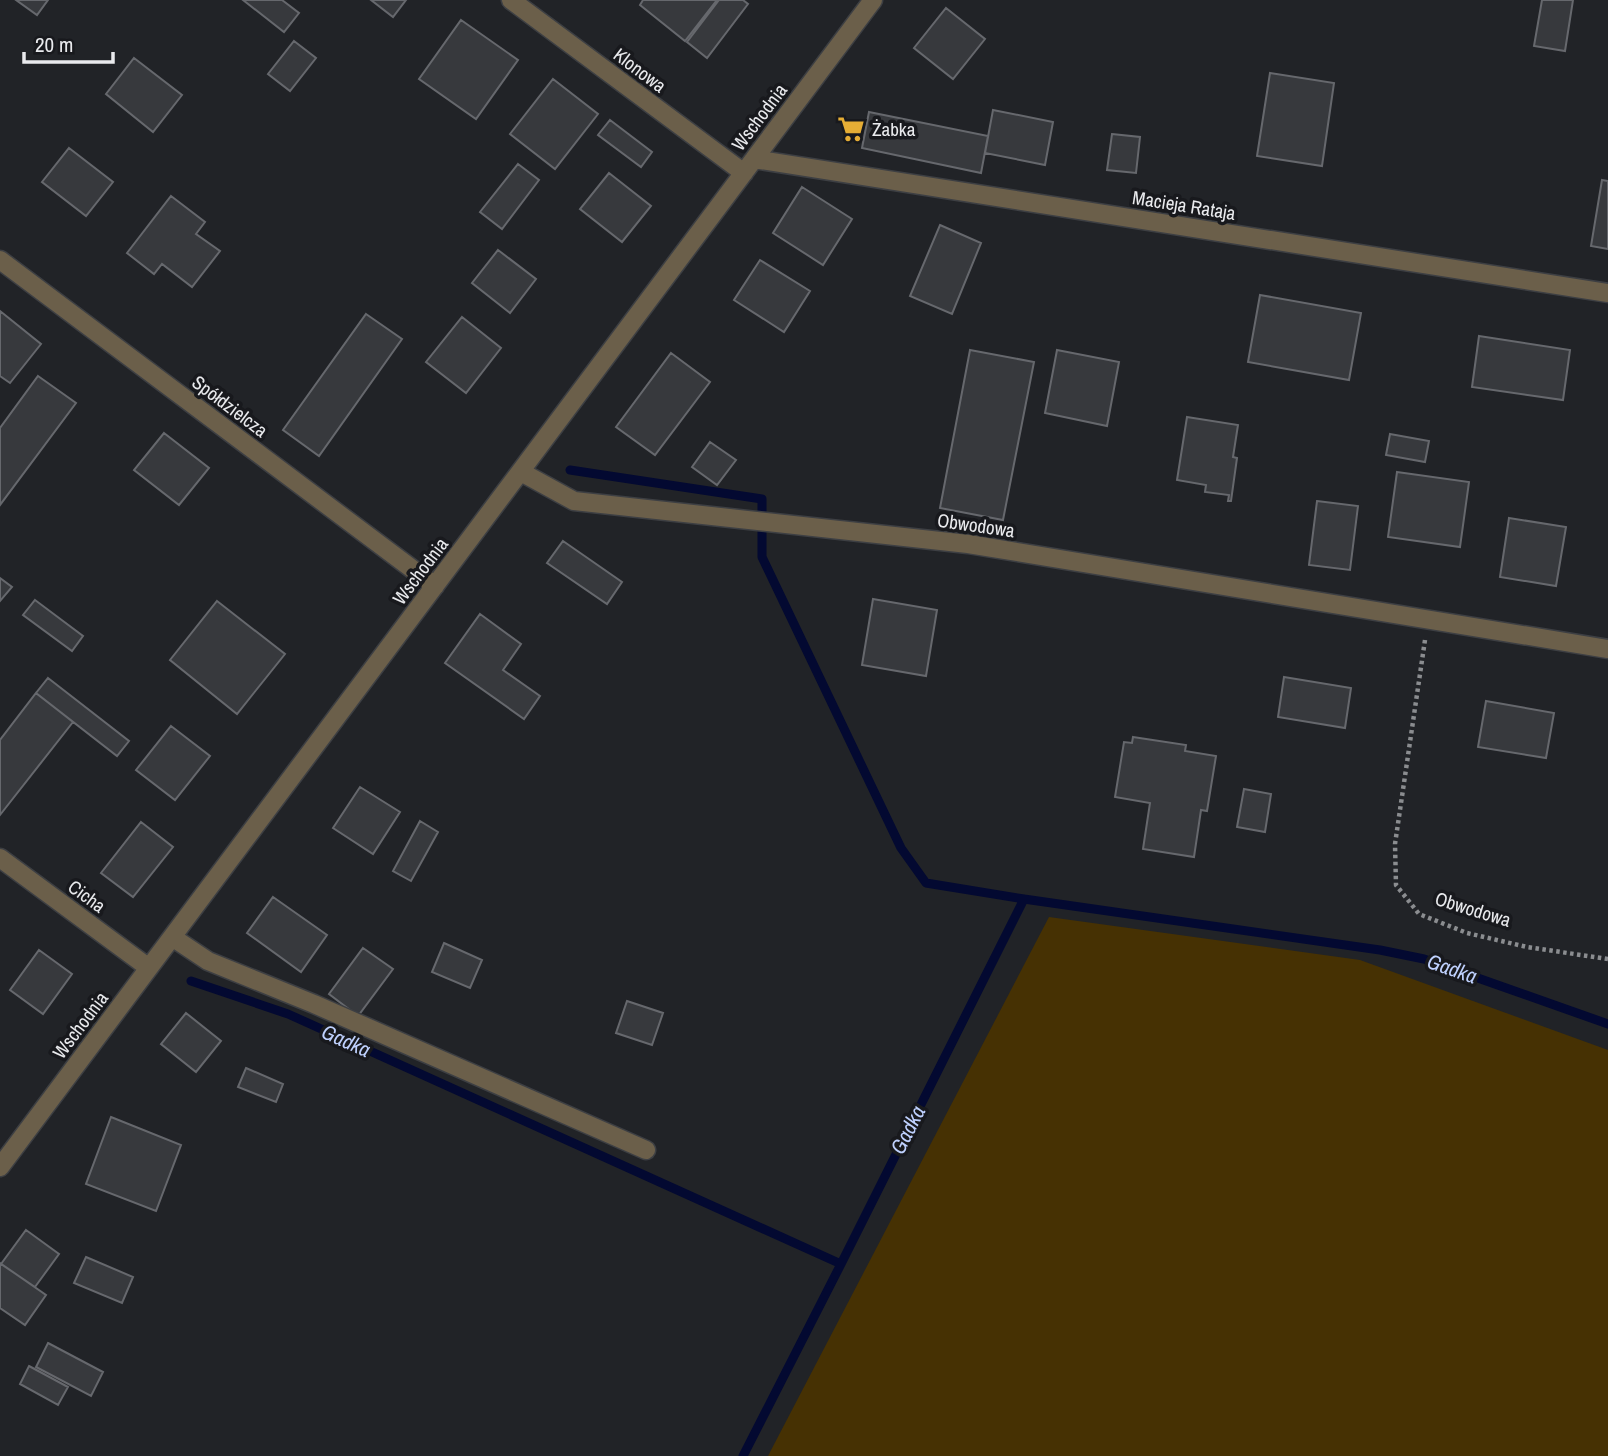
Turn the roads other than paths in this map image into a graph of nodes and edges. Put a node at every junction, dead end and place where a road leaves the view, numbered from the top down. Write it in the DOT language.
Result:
graph roads {
  1 [pos="511,0"];
  2 [pos="873,0"];
  3 [pos="749,166"];
  4 [pos="0,260"];
  5 [pos="1608,293"];
  6 [pos="521,472"];
  7 [pos="435,586"];
  8 [pos="1608,649"];
  9 [pos="0,859"];
  10 [pos="172,937"];
  11 [pos="149,968"];
  12 [pos="646,1150"];
  13 [pos="0,1167"];
  1 -- 3 [label="street, Klonowa"];
  2 -- 3 [label="street, Wschodnia"];
  3 -- 5 [label="street, Macieja Rataja"];
  3 -- 6 [label="street, Wschodnia"];
  4 -- 7 [label="street, Spółdzielcza"];
  6 -- 7 [label="street, Wschodnia"];
  6 -- 8 [label="street, Obwodowa"];
  7 -- 10 [label="street, Wschodnia"];
  9 -- 11 [label="street, Cicha"];
  10 -- 11 [label="street, Wschodnia"];
  10 -- 12 [label="street"];
  11 -- 13 [label="street, Wschodnia"];
}
